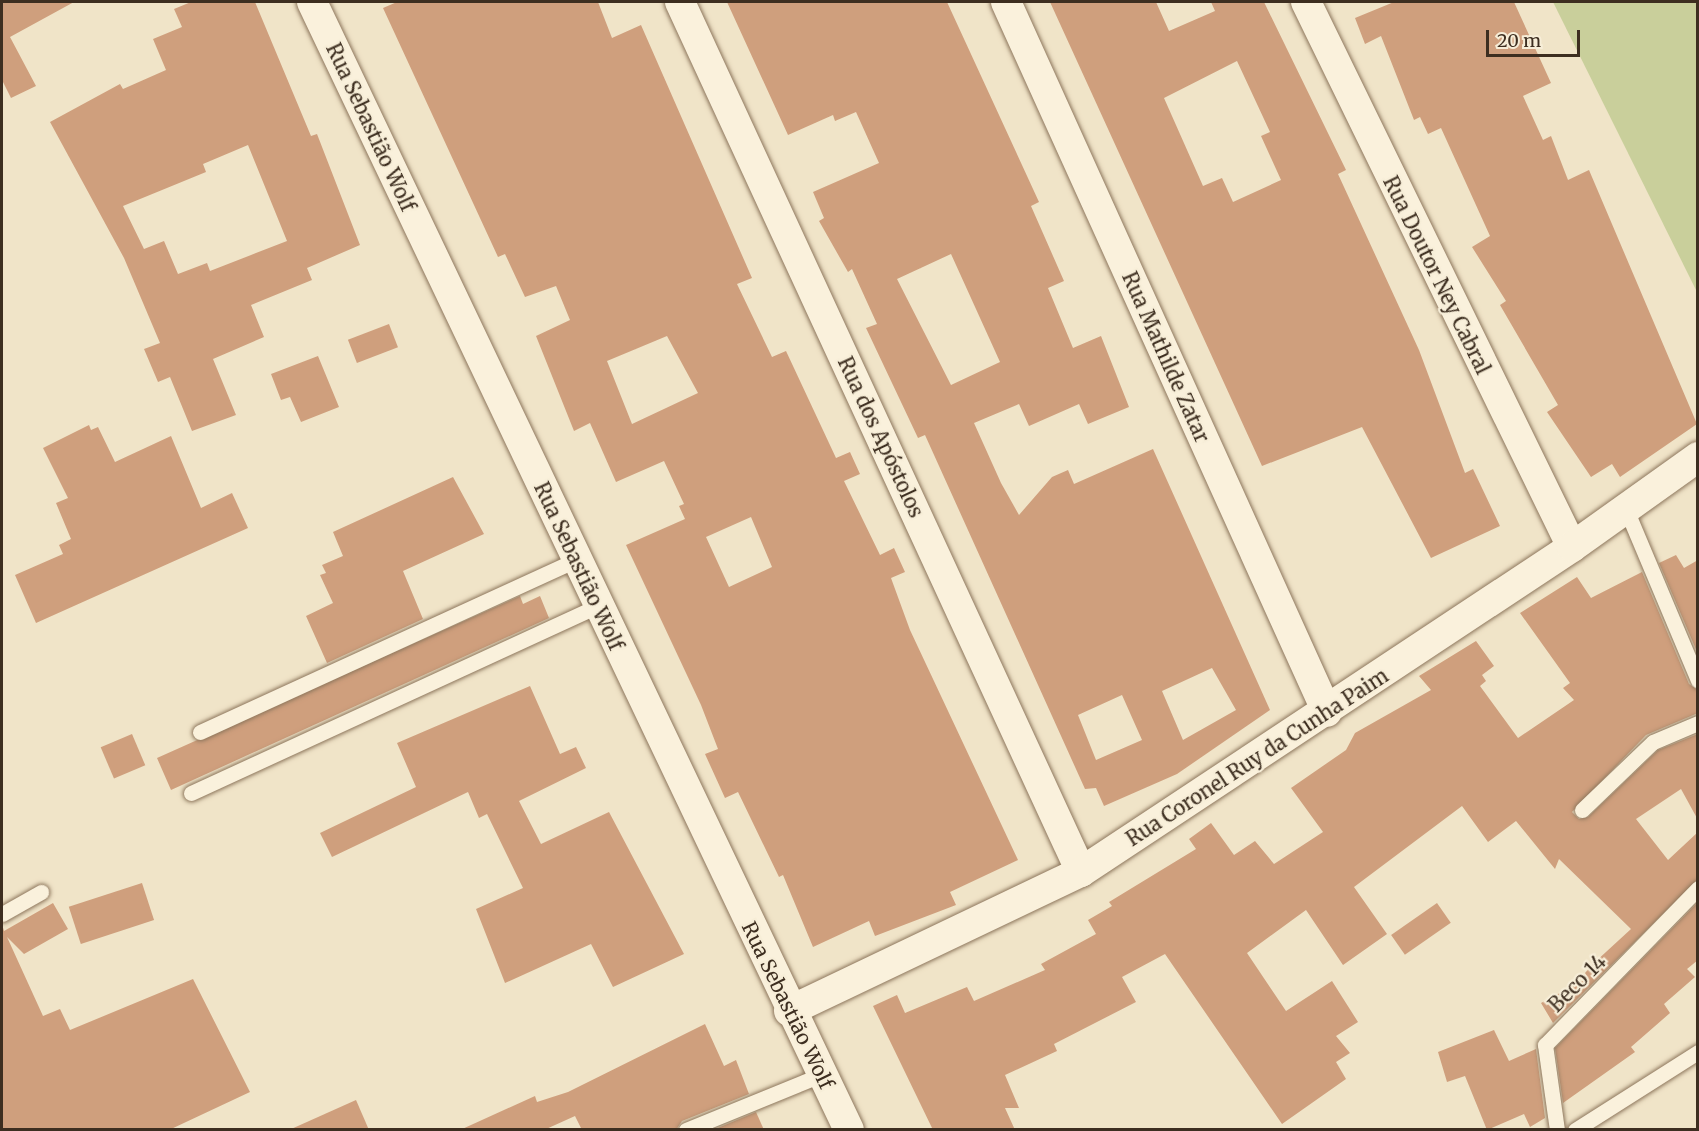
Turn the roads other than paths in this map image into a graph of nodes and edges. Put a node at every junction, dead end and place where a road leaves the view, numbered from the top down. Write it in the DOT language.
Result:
graph roads {
  1 [pos="312,2"];
  2 [pos="680,2"];
  3 [pos="1006,2"];
  4 [pos="1306,2"];
  5 [pos="1698,457"];
  6 [pos="1626,509"];
  7 [pos="1572,547"];
  8 [pos="576,560"];
  9 [pos="598,606"];
  10 [pos="1698,680"];
  11 [pos="1327,712"];
  12 [pos="1698,723"];
  13 [pos="200,732"];
  14 [pos="191,793"];
  15 [pos="1582,810"];
  16 [pos="1081,872"];
  17 [pos="1698,888"];
  18 [pos="41,892"];
  19 [pos="2,914"];
  20 [pos="789,1011"];
  21 [pos="1698,1052"];
  22 [pos="821,1075"];
  23 [pos="687,1130"];
  24 [pos="849,1130"];
  25 [pos="1557,1130"];
  26 [pos="1575,1130"];
  1 -- 8 [label="street, Rua Sebastião Wolf"];
  2 -- 16 [label="street, Rua dos Apóstolos"];
  3 -- 11 [label="street, Rua Mathilde Zatar"];
  4 -- 7 [label="street, Rua Doutor Ney Cabral"];
  5 -- 6 [label="street, Rua Coronel Ruy da Cunha Paim"];
  6 -- 7 [label="street, Rua Coronel Ruy da Cunha Paim"];
  6 -- 10 [label="lane"];
  7 -- 11 [label="street, Rua Coronel Ruy da Cunha Paim"];
  8 -- 9 [label="street, Rua Sebastião Wolf"];
  8 -- 13 [label="lane"];
  9 -- 14 [label="lane"];
  9 -- 20 [label="street, Rua Sebastião Wolf"];
  11 -- 16 [label="street, Rua Coronel Ruy da Cunha Paim"];
  12 -- 15 [label="lane"];
  16 -- 20 [label="street, Rua Coronel Ruy da Cunha Paim"];
  17 -- 25 [label="lane, Beco 14"];
  18 -- 19 [label="lane"];
  20 -- 22 [label="street, Rua Sebastião Wolf"];
  21 -- 26 [label="lane"];
  22 -- 23 [label="lane"];
  22 -- 24 [label="street, Rua Sebastião Wolf"];
}
